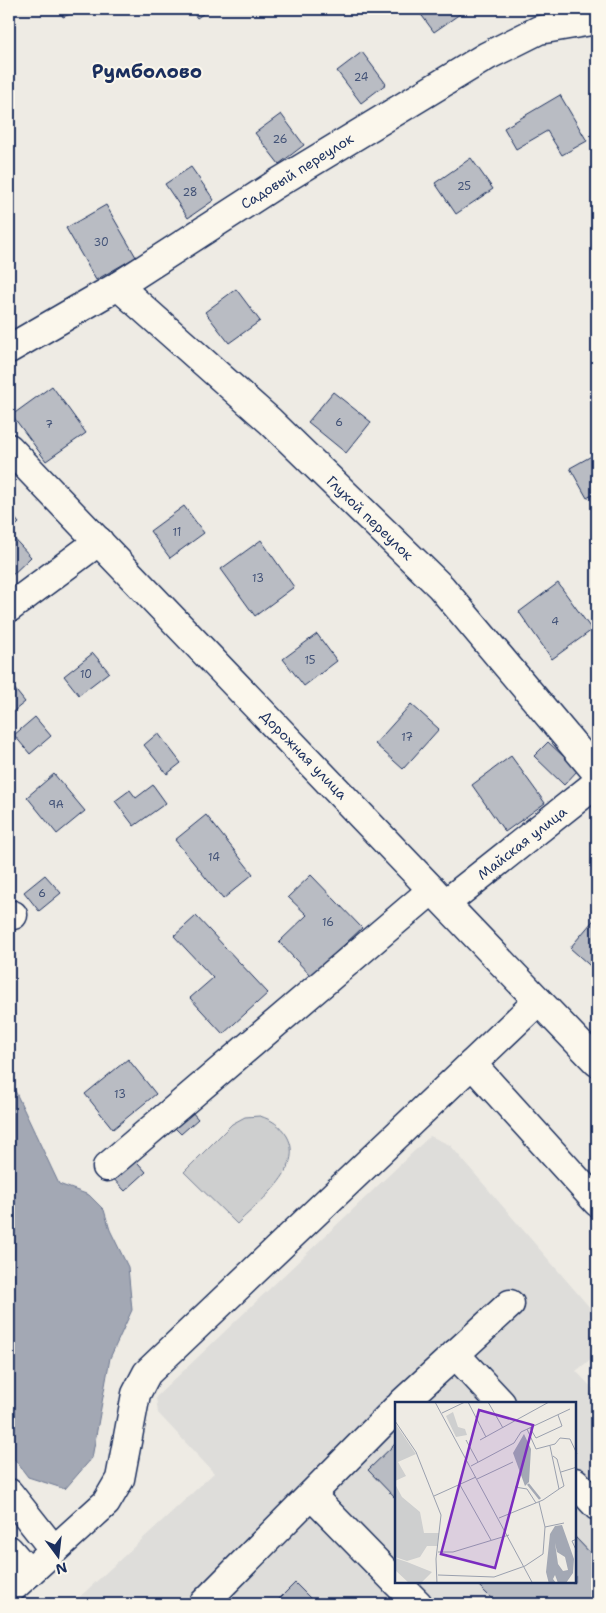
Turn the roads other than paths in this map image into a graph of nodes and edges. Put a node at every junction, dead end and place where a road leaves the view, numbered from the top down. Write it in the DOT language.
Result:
graph roads {
  1 [pos="597,20"];
  2 [pos="118,286"];
  3 [pos="9,350"];
  4 [pos="9,448"];
  5 [pos="99,541"];
  6 [pos="9,608"];
  7 [pos="597,773"];
  8 [pos="597,783"];
  9 [pos="439,896"];
  10 [pos="538,1002"];
  11 [pos="597,1062"];
  12 [pos="472,1064"];
  13 [pos="107,1167"];
  14 [pos="597,1202"];
  15 [pos="510,1304"];
  16 [pos="455,1354"];
  17 [pos="403,1402"];
  18 [pos="500,1402"];
  19 [pos="395,1410"];
  20 [pos="576,1483"];
  21 [pos="9,1493"];
  22 [pos="311,1495"];
  23 [pos="597,1506"];
  24 [pos="9,1550"];
  25 [pos="54,1550"];
  26 [pos="29,1573"];
  27 [pos="395,1581"];
  28 [pos="397,1583"];
  29 [pos="9,1591"];
  30 [pos="203,1604"];
  31 [pos="418,1604"];
  1 -- 2 [label="street, Садовый переулок"];
  2 -- 3 [label="street, Садовый переулок"];
  2 -- 7 [label="street, Глухой переулок"];
  4 -- 5 [label="street, Дорожная улица"];
  5 -- 6 [label="street"];
  5 -- 9 [label="street, Дорожная улица"];
  8 -- 9 [label="street, Майская улица"];
  9 -- 10 [label="street, Дорожная улица"];
  9 -- 13 [label="street, Майская улица"];
  10 -- 11 [label="street, Дорожная улица"];
  10 -- 12 [label="street"];
  12 -- 14 [label="street"];
  12 -- 25 [label="street"];
  15 -- 16 [label="street"];
  16 -- 17 [label="street"];
  16 -- 18 [label="street"];
  19 -- 22 [label="street"];
  20 -- 23 [label="street"];
  21 -- 25 [label="street"];
  22 -- 27 [label="street"];
  22 -- 30 [label="street"];
  24 -- 26 [label="street"];
  25 -- 26 [label="street"];
  26 -- 29 [label="street"];
  28 -- 31 [label="street"];
}
